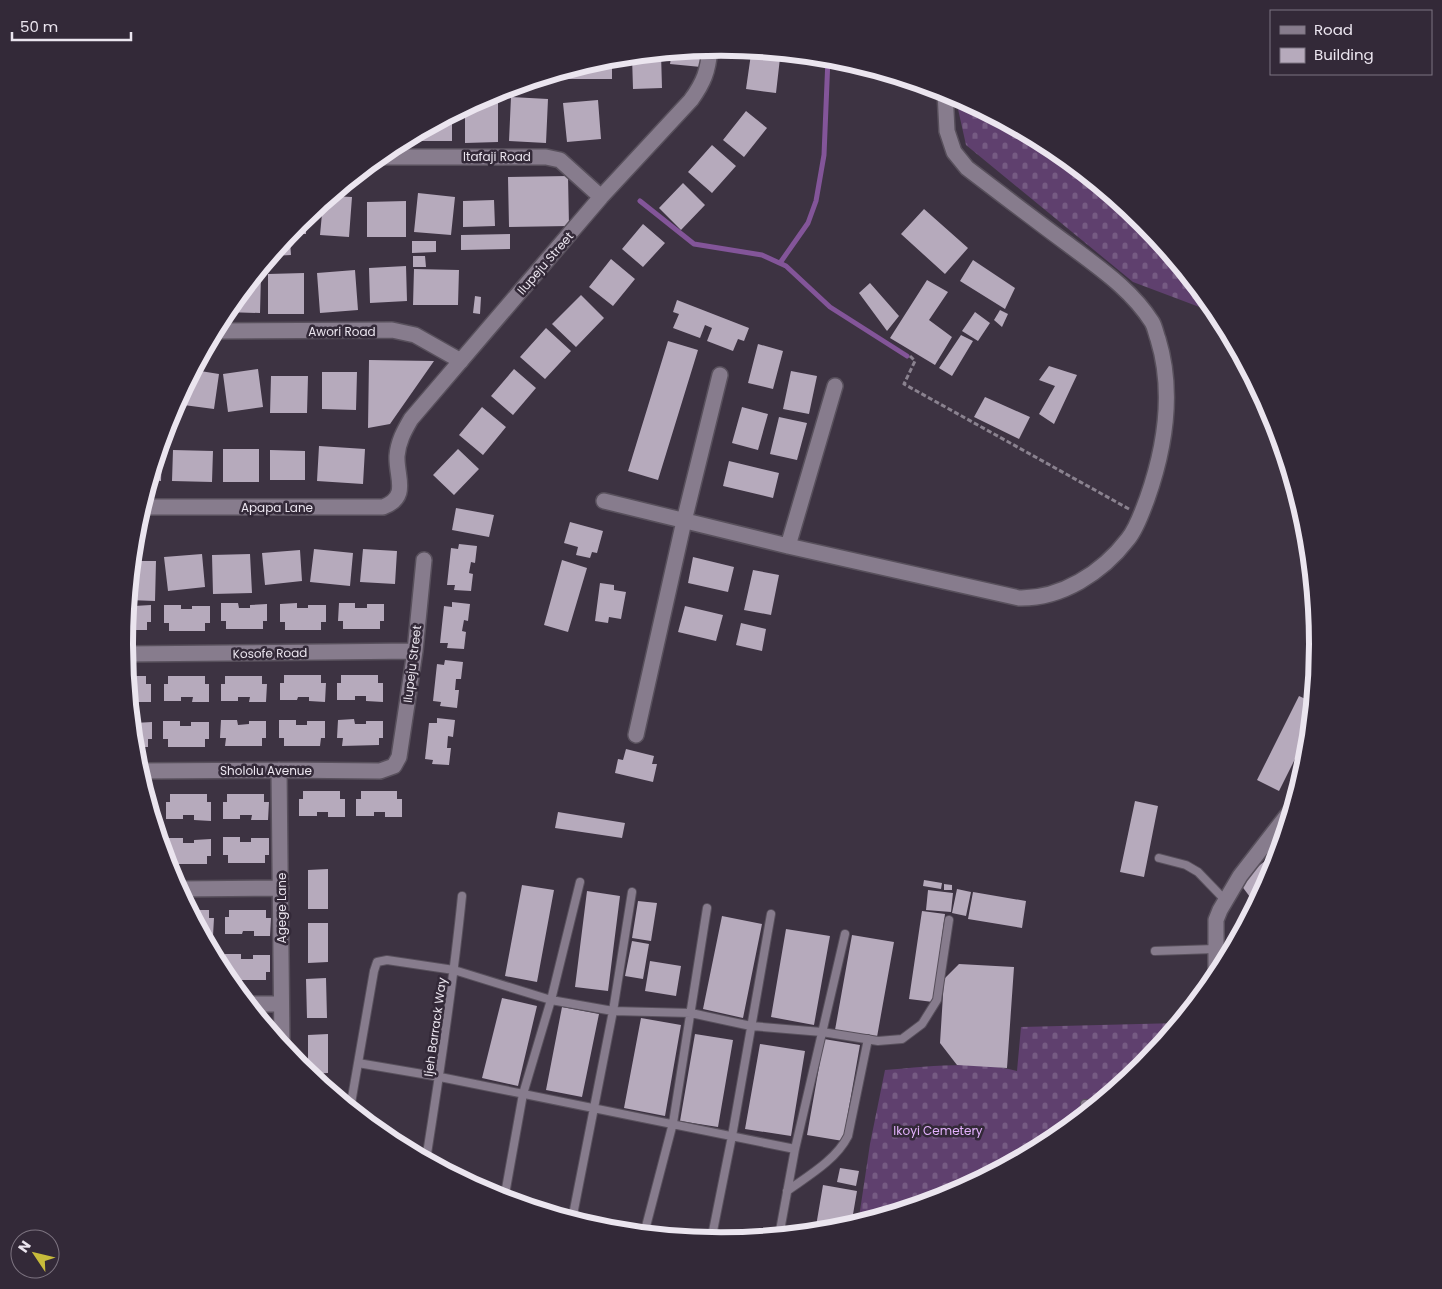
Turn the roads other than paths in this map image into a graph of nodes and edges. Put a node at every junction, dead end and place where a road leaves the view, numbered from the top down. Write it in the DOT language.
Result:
graph roads {
  1 [pos="710,57"];
  2 [pos="945,101"];
  3 [pos="391,157"];
  4 [pos="601,197"];
  5 [pos="224,331"];
  6 [pos="461,361"];
  7 [pos="720,375"];
  8 [pos="835,386"];
  9 [pos="401,486"];
  10 [pos="604,501"];
  11 [pos="149,507"];
  12 [pos="684,521"];
  13 [pos="788,546"];
  14 [pos="424,560"];
  15 [pos="415,651"];
  16 [pos="133,654"];
  17 [pos="636,735"];
  18 [pos="394,766"];
  19 [pos="279,770"];
  20 [pos="147,771"];
  21 [pos="1281,823"];
  22 [pos="1159,858"];
  23 [pos="580,882"];
  24 [pos="281,888"];
  25 [pos="186,889"];
  26 [pos="632,892"];
  27 [pos="462,896"];
  28 [pos="1225,900"];
  29 [pos="707,908"];
  30 [pos="771,914"];
  31 [pos="949,920"];
  32 [pos="846,934"];
  33 [pos="1215,949"];
  34 [pos="1155,952"];
  35 [pos="1215,962"];
  36 [pos="454,970"];
  37 [pos="551,1000"];
  38 [pos="255,1004"];
  39 [pos="281,1004"];
  40 [pos="613,1011"];
  41 [pos="691,1013"];
  42 [pos="751,1026"];
  43 [pos="822,1032"];
  44 [pos="282,1035"];
  45 [pos="868,1039"];
  46 [pos="358,1062"];
  47 [pos="440,1077"];
  48 [pos="524,1094"];
  49 [pos="351,1102"];
  50 [pos="1084,1104"];
  51 [pos="1088,1104"];
  52 [pos="593,1108"];
  53 [pos="673,1123"];
  54 [pos="732,1136"];
  55 [pos="795,1148"];
  56 [pos="427,1154"];
  57 [pos="787,1191"];
  58 [pos="506,1192"];
  59 [pos="573,1214"];
  60 [pos="646,1228"];
  61 [pos="780,1229"];
  62 [pos="713,1233"];
  1 -- 4 [label="street, Ilupeju Street"];
  2 -- 13 [label="street"];
  3 -- 4 [label="street, Itafaji Road"];
  4 -- 6 [label="street, Ilupeju Street"];
  5 -- 6 [label="street, Awori Road"];
  6 -- 9 [label="street, Ilupeju Street"];
  7 -- 12 [label="street"];
  8 -- 13 [label="street"];
  9 -- 11 [label="street, Apapa Lane"];
  10 -- 12 [label="street"];
  12 -- 13 [label="street"];
  12 -- 17 [label="street"];
  14 -- 15 [label="street, Ilupeju Street"];
  15 -- 16 [label="street, Kosofe Road"];
  15 -- 18 [label="street, Ilupeju Street"];
  18 -- 19 [label="street, Shololu Avenue"];
  19 -- 20 [label="street, Shololu Avenue"];
  19 -- 24 [label="street, Agege Lane"];
  21 -- 28 [label="street"];
  22 -- 28 [label="lane"];
  23 -- 37 [label="lane"];
  24 -- 25 [label="street"];
  24 -- 39 [label="street, Agege Lane"];
  26 -- 40 [label="lane"];
  27 -- 36 [label="lane, Ijeh Barrack Way"];
  28 -- 33 [label="street"];
  29 -- 41 [label="lane"];
  30 -- 42 [label="lane"];
  31 -- 45 [label="lane"];
  32 -- 43 [label="lane"];
  33 -- 34 [label="lane"];
  33 -- 35 [label="street"];
  36 -- 37 [label="lane"];
  36 -- 46 [label="lane"];
  36 -- 47 [label="lane, Ijeh Barrack Way"];
  37 -- 40 [label="lane"];
  37 -- 48 [label="lane"];
  38 -- 39 [label="street"];
  39 -- 44 [label="street, Agege Lane"];
  40 -- 41 [label="lane"];
  40 -- 52 [label="lane"];
  41 -- 42 [label="lane"];
  41 -- 53 [label="lane"];
  42 -- 43 [label="lane"];
  42 -- 54 [label="lane"];
  43 -- 45 [label="lane"];
  43 -- 55 [label="lane"];
  45 -- 57 [label="lane"];
  46 -- 47 [label="lane"];
  46 -- 49 [label="lane"];
  47 -- 48 [label="lane"];
  47 -- 56 [label="lane, Ijeh Barrack Way"];
  48 -- 52 [label="lane"];
  48 -- 58 [label="lane"];
  50 -- 51 [label="lane"];
  52 -- 53 [label="lane"];
  52 -- 59 [label="lane"];
  53 -- 54 [label="lane"];
  53 -- 60 [label="lane"];
  54 -- 55 [label="lane"];
  54 -- 62 [label="lane"];
  55 -- 57 [label="lane"];
  57 -- 61 [label="lane"];
}
